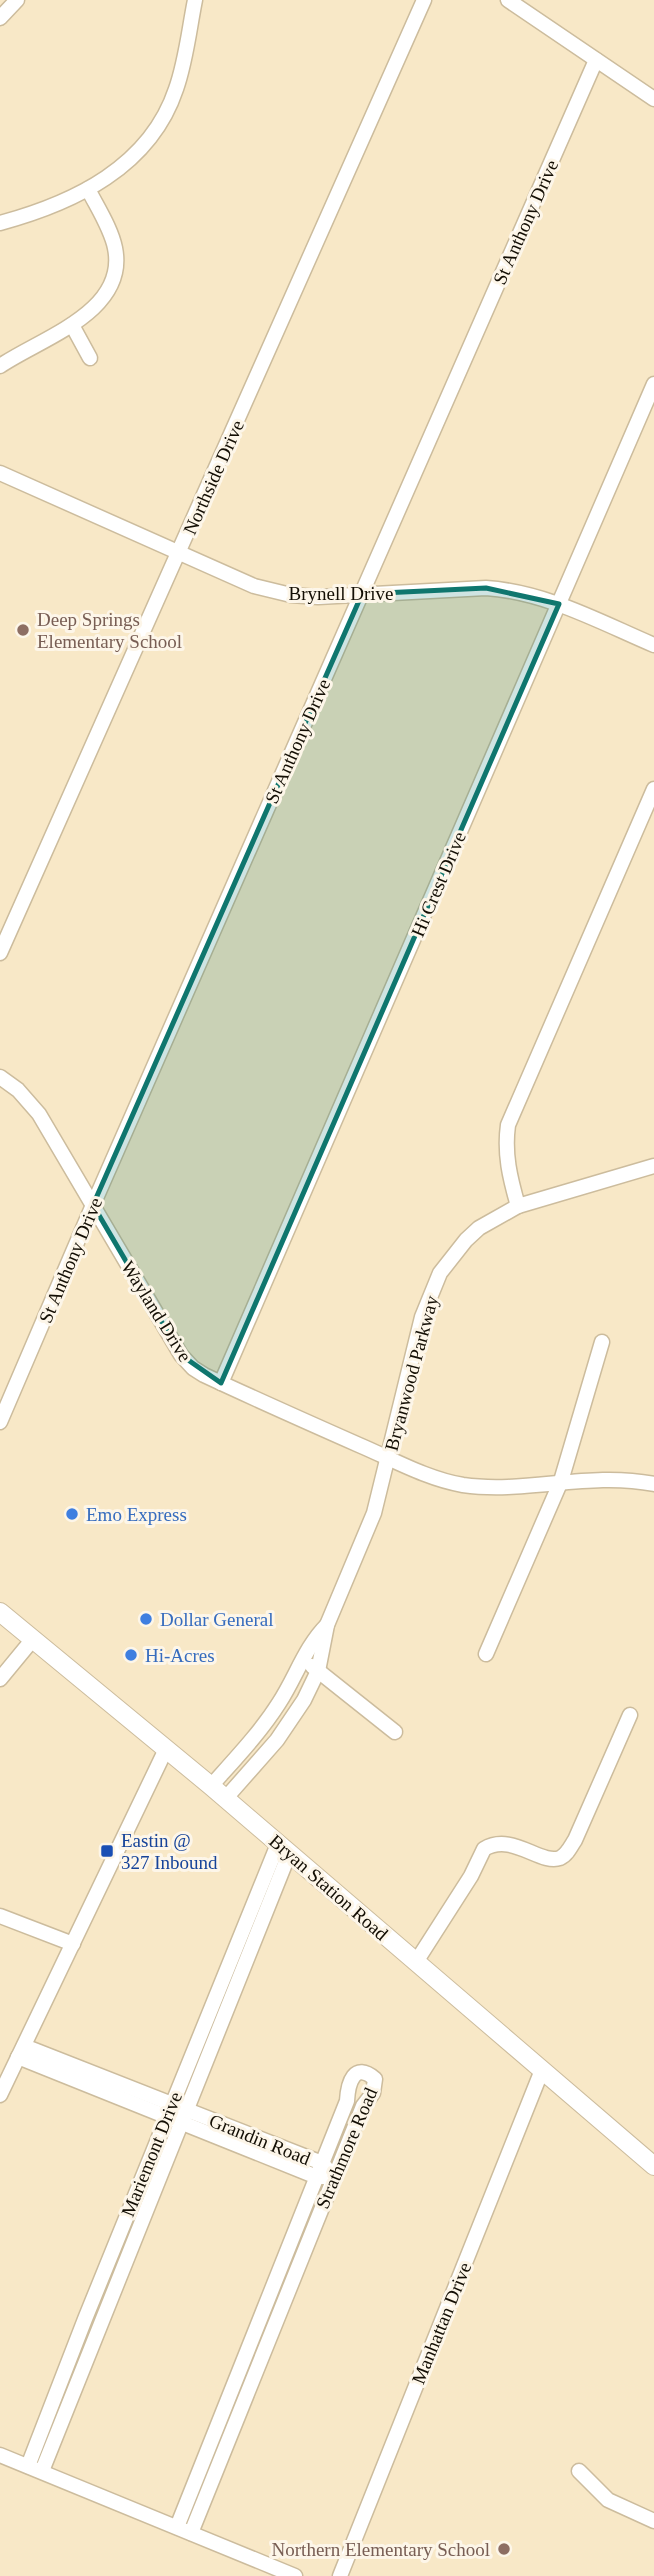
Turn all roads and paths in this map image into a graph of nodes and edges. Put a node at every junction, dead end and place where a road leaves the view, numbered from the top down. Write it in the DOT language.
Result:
graph roads {
  1 [pos="17,0"];
  2 [pos="195,0"];
  3 [pos="424,0"];
  4 [pos="508,0"];
  5 [pos="0,18"];
  6 [pos="596,60"];
  7 [pos="654,99"];
  8 [pos="88,190"];
  9 [pos="0,223"];
  10 [pos="72,325"];
  11 [pos="90,358"];
  12 [pos="0,366"];
  13 [pos="654,384"];
  14 [pos="0,472"];
  15 [pos="180,553"];
  16 [pos="362,594"];
  17 [pos="559,604"];
  18 [pos="654,645"];
  19 [pos="653,796"];
  20 [pos="0,953"];
  21 [pos="0,1077"];
  22 [pos="654,1166"];
  23 [pos="93,1205"];
  24 [pos="518,1206"];
  25 [pos="602,1342"];
  26 [pos="221,1383"];
  27 [pos="0,1422"];
  28 [pos="389,1458"];
  29 [pos="561,1481"];
  30 [pos="654,1484"];
  31 [pos="0,1612"];
  32 [pos="327,1625"];
  33 [pos="33,1639"];
  34 [pos="486,1654"];
  35 [pos="303,1659"];
  36 [pos="318,1671"];
  37 [pos="0,1679"];
  38 [pos="630,1715"];
  39 [pos="395,1732"];
  40 [pos="166,1749"];
  41 [pos="211,1786"];
  42 [pos="225,1799"];
  43 [pos="284,1849"];
  44 [pos="0,1916"];
  45 [pos="73,1944"];
  46 [pos="416,1962"];
  47 [pos="21,2052"];
  48 [pos="542,2070"];
  49 [pos="0,2095"];
  50 [pos="172,2103"];
  51 [pos="187,2109"];
  52 [pos="166,2118"];
  53 [pos="181,2124"];
  54 [pos="654,2166"];
  55 [pos="319,2170"];
  56 [pos="334,2176"];
  57 [pos="85,2319"];
  58 [pos="100,2325"];
  59 [pos="0,2455"];
  60 [pos="28,2466"];
  61 [pos="579,2471"];
  62 [pos="43,2472"];
  63 [pos="654,2521"];
  64 [pos="177,2527"];
  65 [pos="191,2533"];
  66 [pos="295,2576"];
  67 [pos="340,2576"];
  1 -- 5 [label="street"];
  2 -- 8 [label="street"];
  3 -- 15 [label="street, Northside Drive"];
  4 -- 6 [label="street"];
  6 -- 7 [label="street"];
  6 -- 16 [label="street, St Anthony Drive"];
  8 -- 9 [label="street"];
  8 -- 10 [label="street"];
  10 -- 11 [label="street"];
  10 -- 12 [label="street"];
  13 -- 17 [label="street, Hi Crest Drive"];
  14 -- 15 [label="street, Brynell Drive"];
  15 -- 16 [label="street, Brynell Drive"];
  15 -- 20 [label="street, Northside Drive"];
  16 -- 17 [label="street, Brynell Drive"];
  16 -- 23 [label="street, St Anthony Drive"];
  17 -- 18 [label="street, Brynell Drive"];
  17 -- 26 [label="street, Hi Crest Drive"];
  19 -- 24 [label="street"];
  21 -- 23 [label="street, Wayland Drive"];
  22 -- 24 [label="street, Bryanwood Parkway"];
  23 -- 26 [label="street, Wayland Drive"];
  23 -- 27 [label="street, St Anthony Drive"];
  24 -- 28 [label="street, Bryanwood Parkway"];
  25 -- 29 [label="street"];
  26 -- 28 [label="street, Wayland Drive"];
  28 -- 29 [label="street, Wayland Drive"];
  28 -- 32 [label="street, Bryanwood Parkway"];
  29 -- 30 [label="street, Wayland Drive"];
  29 -- 34 [label="street"];
  31 -- 33 [label="main road, Bryan Station Road"];
  32 -- 35 [label="street, Bryanwood Parkway"];
  32 -- 36 [label="street, Bryanwood Parkway"];
  33 -- 37 [label="street"];
  33 -- 40 [label="main road, Bryan Station Road"];
  35 -- 36 [label="street"];
  35 -- 41 [label="street, Bryanwood Parkway"];
  36 -- 39 [label="street"];
  36 -- 42 [label="street, Bryanwood Parkway"];
  38 -- 46 [label="street"];
  40 -- 41 [label="main road, Bryan Station Road"];
  40 -- 45 [label="street"];
  41 -- 42 [label="main road, Bryan Station Road"];
  42 -- 43 [label="main road, Bryan Station Road"];
  43 -- 46 [label="main road, Bryan Station Road"];
  43 -- 50 [label="street, Mariemont Drive"];
  43 -- 51 [label="street, Mariemont Drive"];
  44 -- 45 [label="street"];
  45 -- 47 [label="street"];
  46 -- 48 [label="main road, Bryan Station Road"];
  47 -- 49 [label="street"];
  47 -- 50 [label="street, Grandin Road"];
  47 -- 52 [label="street, Grandin Road"];
  48 -- 54 [label="main road, Bryan Station Road"];
  48 -- 67 [label="street, Manhattan Drive"];
  50 -- 51 [label="street, Grandin Road"];
  50 -- 52 [label="street, Mariemont Drive"];
  51 -- 53 [label="street, Mariemont Drive"];
  51 -- 55 [label="street, Grandin Road"];
  52 -- 53 [label="street, Grandin Road"];
  52 -- 57 [label="street, Mariemont Drive"];
  53 -- 55 [label="street, Grandin Road"];
  53 -- 58 [label="street, Mariemont Drive"];
  55 -- 56 [label="street, Grandin Road"];
  55 -- 56 [label="street, Strathmore Road"];
  55 -- 64 [label="street, Strathmore Road"];
  56 -- 65 [label="street, Strathmore Road"];
  57 -- 58 [label="street"];
  57 -- 60 [label="street, Mariemont Drive"];
  58 -- 62 [label="street, Mariemont Drive"];
  59 -- 60 [label="street"];
  60 -- 62 [label="street"];
  61 -- 63 [label="street"];
  62 -- 64 [label="street"];
  64 -- 65 [label="street"];
  65 -- 66 [label="street"];
}
